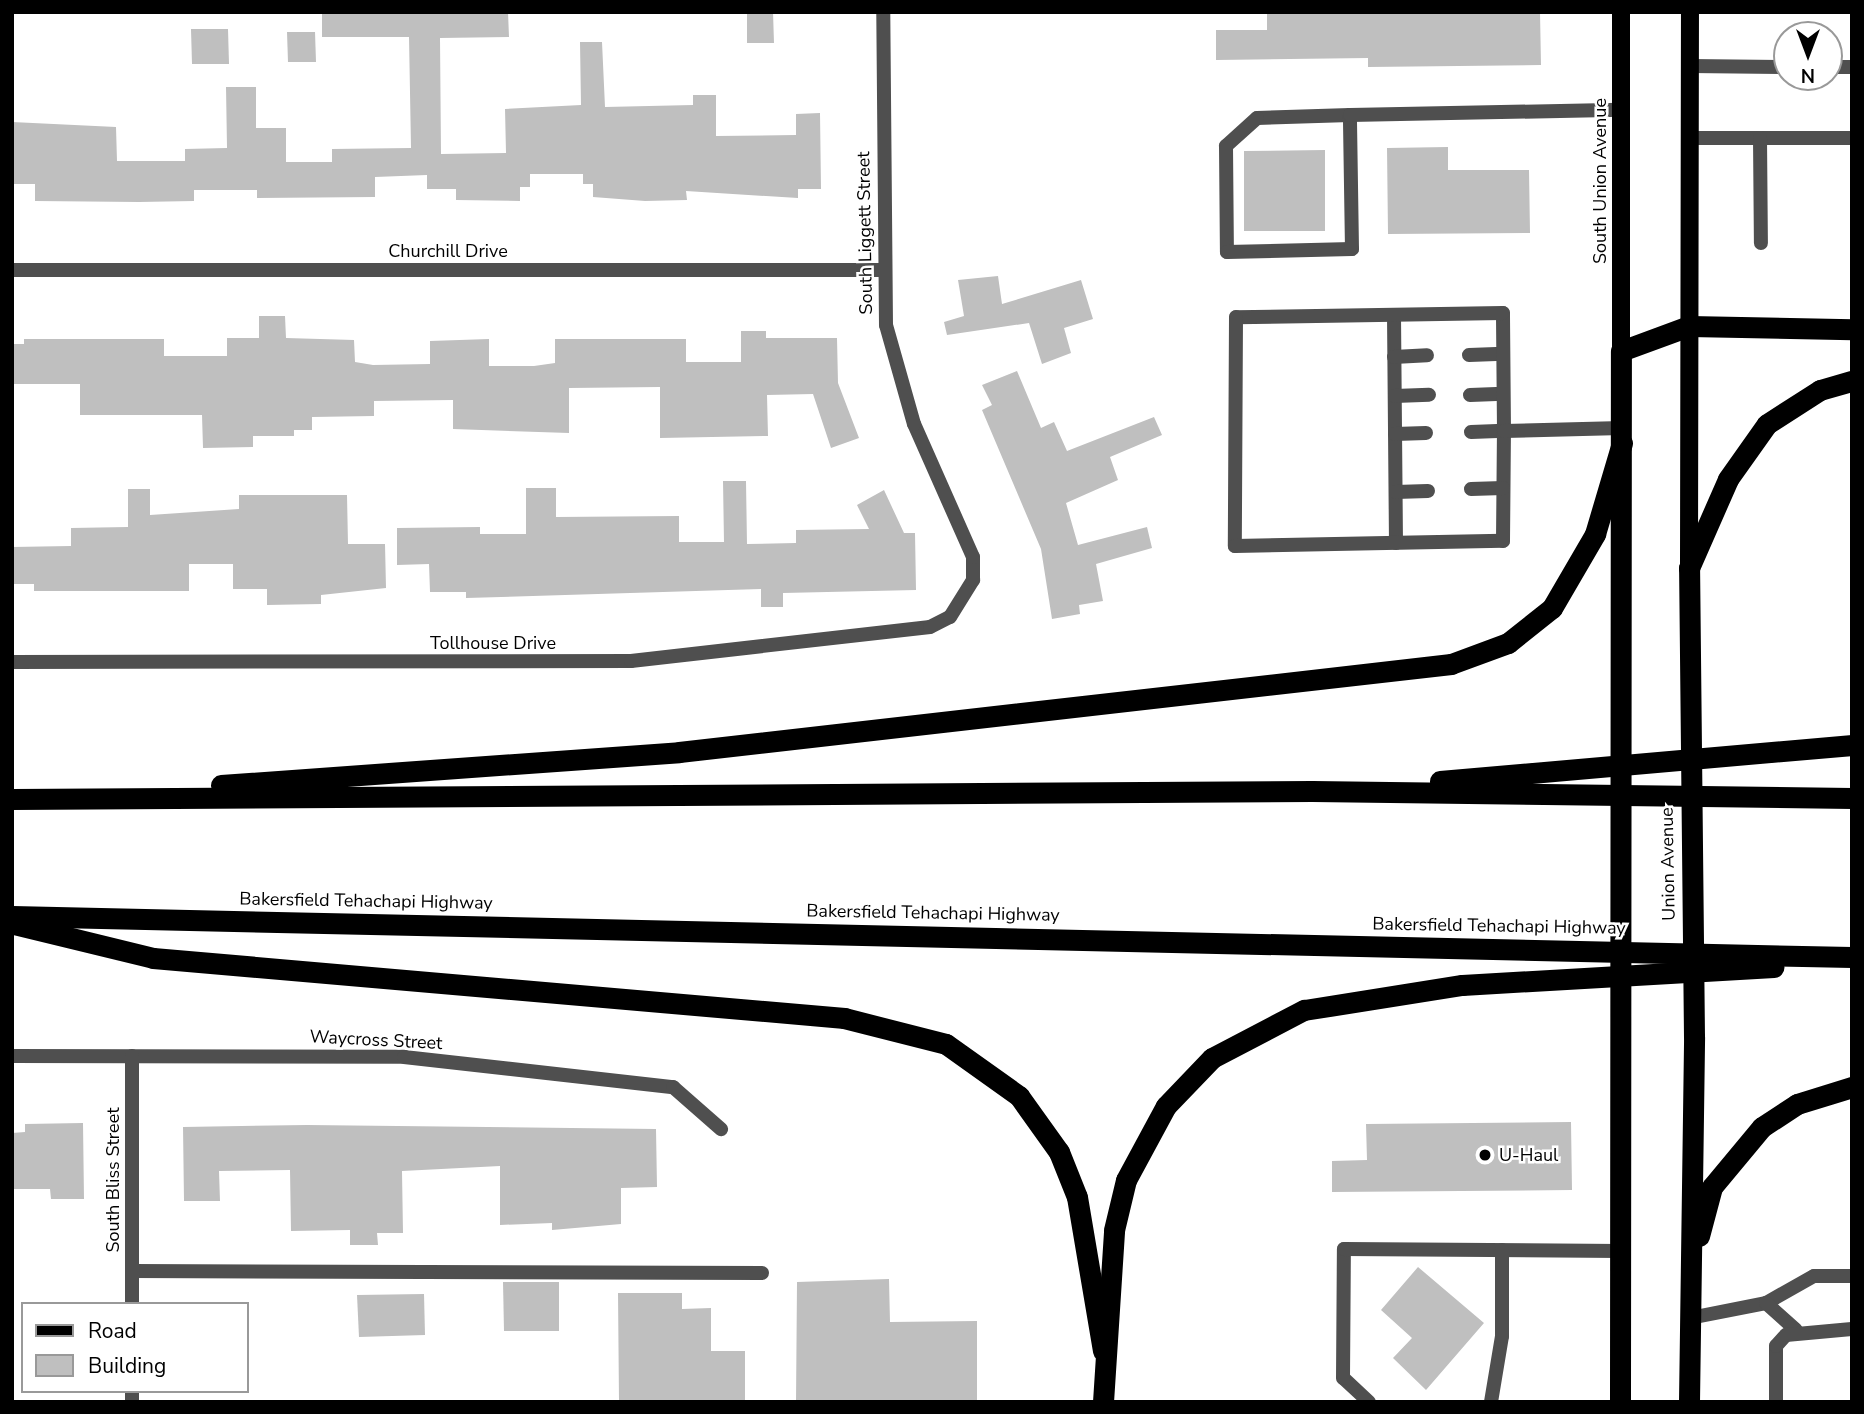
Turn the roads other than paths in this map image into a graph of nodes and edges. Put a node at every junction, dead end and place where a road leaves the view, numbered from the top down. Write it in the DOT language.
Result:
graph roads {
  1 [pos="883,12"];
  2 [pos="1621,12"];
  3 [pos="1690,12"];
  4 [pos="1690,66"];
  5 [pos="1773,67"];
  6 [pos="1621,110"];
  7 [pos="1350,114"];
  8 [pos="1689,138"];
  9 [pos="1760,138"];
  10 [pos="1852,138"];
  11 [pos="1761,243"];
  12 [pos="12,270"];
  13 [pos="883,270"];
  14 [pos="1394,315"];
  15 [pos="1689,326"];
  16 [pos="1852,328"];
  17 [pos="1621,351"];
  18 [pos="1503,354"];
  19 [pos="1427,355"];
  20 [pos="1469,355"];
  21 [pos="1395,357"];
  22 [pos="1852,381"];
  23 [pos="1503,394"];
  24 [pos="1429,395"];
  25 [pos="1470,395"];
  26 [pos="1395,396"];
  27 [pos="1504,431"];
  28 [pos="1471,432"];
  29 [pos="1395,433"];
  30 [pos="1426,433"];
  31 [pos="1622,435"];
  32 [pos="1503,488"];
  33 [pos="1471,489"];
  34 [pos="1428,491"];
  35 [pos="1396,492"];
  36 [pos="1396,543"];
  37 [pos="1689,568"];
  38 [pos="964,602"];
  39 [pos="12,662"];
  40 [pos="1852,745"];
  41 [pos="1312,791"];
  42 [pos="1852,798"];
  43 [pos="20,799"];
  44 [pos="12,915"];
  45 [pos="12,924"];
  46 [pos="1852,957"];
  47 [pos="1852,963"];
  48 [pos="12,1056"];
  49 [pos="132,1056"];
  50 [pos="1852,1087"];
  51 [pos="721,1129"];
  52 [pos="1502,1250"];
  53 [pos="1620,1251"];
  54 [pos="1690,1265"];
  55 [pos="132,1271"];
  56 [pos="762,1273"];
  57 [pos="1852,1276"];
  58 [pos="132,1302"];
  59 [pos="1766,1303"];
  60 [pos="1690,1318"];
  61 [pos="1852,1329"];
  62 [pos="1797,1330"];
  63 [pos="1103,1351"];
  64 [pos="1103,1402"];
  65 [pos="1369,1402"];
  66 [pos="1491,1402"];
  67 [pos="1620,1402"];
  68 [pos="1689,1402"];
  69 [pos="1776,1402"];
  1 -- 13 [label="street, South Liggett Street"];
  2 -- 6 [label="main road, South Union Avenue"];
  3 -- 4 [label="main road"];
  4 -- 5 [label="street"];
  4 -- 8 [label="main road"];
  6 -- 7 [label="street"];
  6 -- 17 [label="main road, South Union Avenue"];
  7 -- 7 [label="street"];
  8 -- 9 [label="street"];
  8 -- 15 [label="main road"];
  9 -- 10 [label="street"];
  9 -- 11 [label="street"];
  12 -- 13 [label="street, Churchill Drive"];
  13 -- 38 [label="street, South Liggett Street"];
  14 -- 18 [label="street"];
  14 -- 21 [label="street"];
  14 -- 36 [label="street"];
  15 -- 16 [label="highway"];
  15 -- 17 [label="highway"];
  15 -- 37 [label="main road, Union Avenue"];
  17 -- 31 [label="highway"];
  18 -- 20 [label="street"];
  18 -- 23 [label="street"];
  19 -- 21 [label="street"];
  21 -- 26 [label="street"];
  22 -- 37 [label="highway"];
  23 -- 25 [label="street"];
  23 -- 27 [label="street"];
  24 -- 26 [label="street"];
  26 -- 29 [label="street"];
  27 -- 28 [label="street"];
  27 -- 31 [label="street"];
  27 -- 32 [label="street"];
  29 -- 30 [label="street"];
  29 -- 35 [label="street"];
  31 -- 43 [label="highway"];
  31 -- 53 [label="highway"];
  32 -- 33 [label="street"];
  32 -- 36 [label="street"];
  34 -- 35 [label="street"];
  35 -- 36 [label="street"];
  37 -- 54 [label="highway, Union Avenue"];
  38 -- 39 [label="street, Tollhouse Drive"];
  40 -- 41 [label="highway"];
  41 -- 42 [label="highway"];
  41 -- 43 [label="highway"];
  44 -- 46 [label="highway, Bakersfield Tehachapi Highway"];
  45 -- 63 [label="highway"];
  47 -- 63 [label="highway"];
  48 -- 49 [label="street, Waycross Street"];
  49 -- 51 [label="street, Waycross Street"];
  49 -- 55 [label="street, South Bliss Street"];
  50 -- 54 [label="highway"];
  52 -- 53 [label="street"];
  52 -- 65 [label="street"];
  52 -- 66 [label="street"];
  53 -- 67 [label="highway"];
  54 -- 60 [label="highway, Union Avenue"];
  55 -- 56 [label="street"];
  55 -- 58 [label="street, South Bliss Street"];
  57 -- 59 [label="street"];
  59 -- 60 [label="street"];
  59 -- 62 [label="street"];
  60 -- 68 [label="highway, Union Avenue"];
  61 -- 62 [label="street"];
  62 -- 69 [label="street"];
  63 -- 64 [label="highway"];
}
